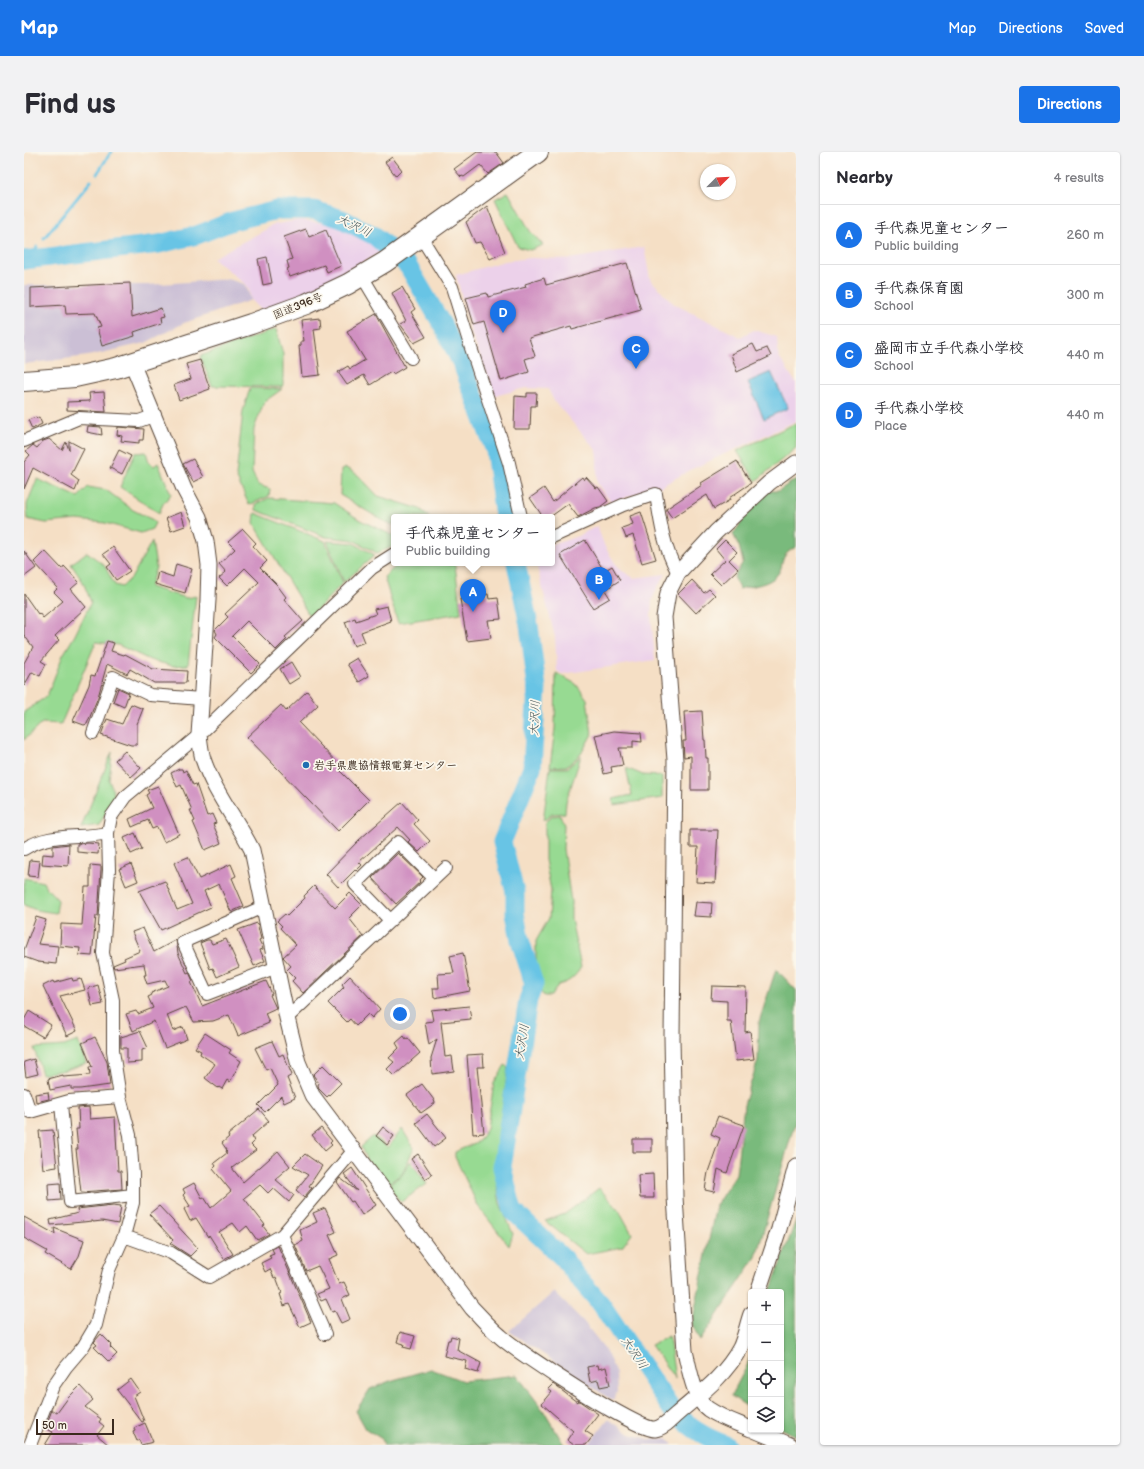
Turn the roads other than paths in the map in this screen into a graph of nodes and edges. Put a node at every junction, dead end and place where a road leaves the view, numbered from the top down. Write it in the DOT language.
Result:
graph roads {
  1 [pos="538,152"];
  2 [pos="418,240"];
  3 [pos="362,276"];
  4 [pos="411,358"];
  5 [pos="132,363"];
  6 [pos="24,381"];
  7 [pos="153,416"];
  8 [pos="24,441"];
  9 [pos="796,463"];
  10 [pos="520,514"];
  11 [pos="555,536"];
  12 [pos="391,556"];
  13 [pos="678,572"];
  14 [pos="201,699"];
  15 [pos="93,733"];
  16 [pos="199,735"];
  17 [pos="108,832"];
  18 [pos="24,849"];
  19 [pos="446,868"];
  20 [pos="434,878"];
  21 [pos="265,906"];
  22 [pos="390,920"];
  23 [pos="277,967"];
  24 [pos="287,1018"];
  25 [pos="24,1094"];
  26 [pos="120,1097"];
  27 [pos="61,1104"];
  28 [pos="353,1151"];
  29 [pos="796,1166"];
  30 [pos="133,1195"];
  31 [pos="282,1235"];
  32 [pos="124,1236"];
  33 [pos="759,1289"];
  34 [pos="748,1323"];
  35 [pos="325,1334"];
  36 [pos="694,1400"];
  37 [pos="748,1427"];
  38 [pos="762,1433"];
  39 [pos="30,1445"];
  40 [pos="790,1445"];
  1 -- 2 [label="highway, 国道396号"];
  2 -- 3 [label="highway, 国道396号"];
  2 -- 10 [label="street"];
  3 -- 4 [label="street"];
  3 -- 5 [label="highway, 国道396号"];
  5 -- 6 [label="highway, 国道396号"];
  5 -- 7 [label="street"];
  7 -- 8 [label="street"];
  7 -- 14 [label="street"];
  9 -- 13 [label="street"];
  11 -- 13 [label="street"];
  12 -- 16 [label="street"];
  13 -- 36 [label="street"];
  14 -- 15 [label="street"];
  14 -- 16 [label="street"];
  16 -- 17 [label="street"];
  16 -- 21 [label="street"];
  17 -- 18 [label="street"];
  17 -- 26 [label="street"];
  19 -- 20 [label="street"];
  20 -- 22 [label="street"];
  20 -- 22 [label="street"];
  21 -- 23 [label="street"];
  21 -- 23 [label="street"];
  22 -- 24 [label="street"];
  23 -- 24 [label="street"];
  24 -- 28 [label="street"];
  25 -- 27 [label="street"];
  26 -- 27 [label="street"];
  26 -- 30 [label="street"];
  27 -- 30 [label="street"];
  28 -- 31 [label="street"];
  28 -- 36 [label="street"];
  29 -- 33 [label="street"];
  30 -- 32 [label="street"];
  31 -- 32 [label="street"];
  31 -- 35 [label="street"];
  32 -- 39 [label="street"];
  34 -- 36 [label="street"];
  36 -- 37 [label="street"];
  38 -- 40 [label="street"];
}
